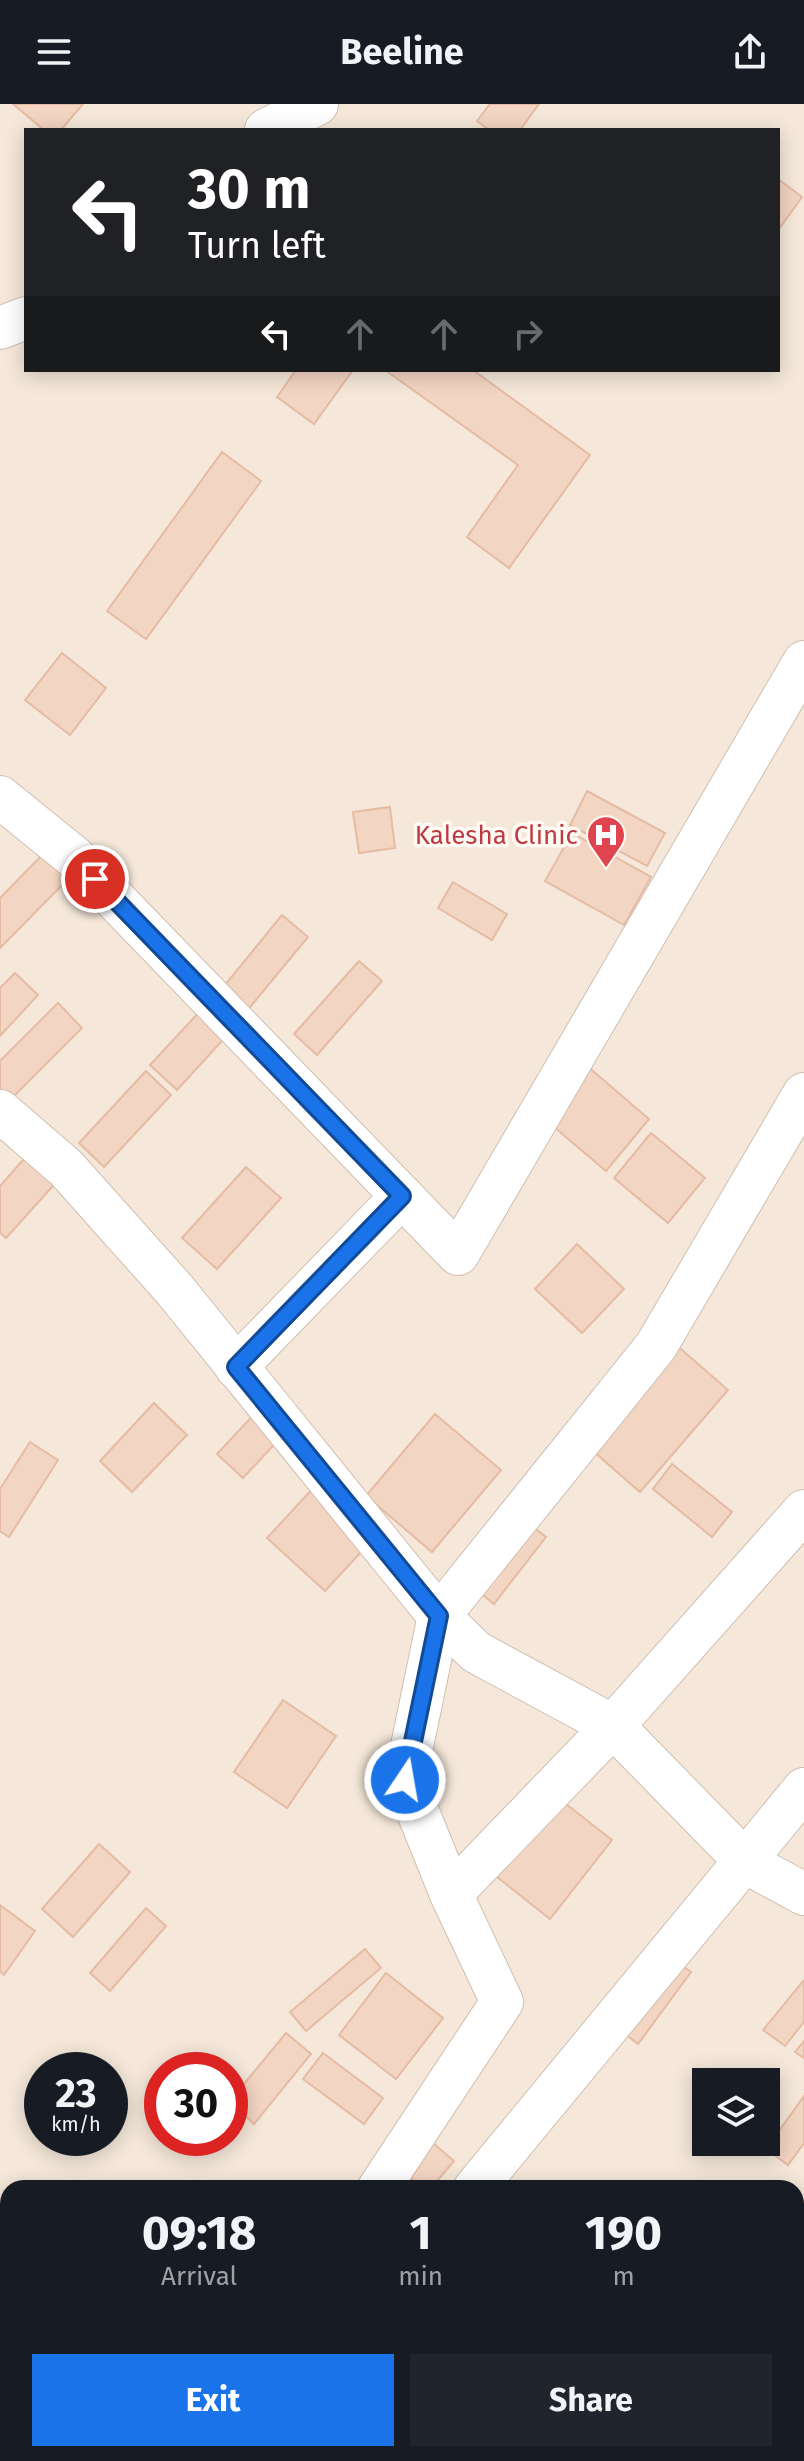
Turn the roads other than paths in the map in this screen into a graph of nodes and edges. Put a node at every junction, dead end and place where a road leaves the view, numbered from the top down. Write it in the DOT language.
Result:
graph roads {
  1 [pos="317,104"];
  2 [pos="270,128"];
  3 [pos="24,319"];
  4 [pos="0,328"];
  5 [pos="804,662"];
  6 [pos="0,797"];
  7 [pos="804,1094"];
  8 [pos="0,1111"];
  9 [pos="402,1196"];
  10 [pos="236,1367"];
  11 [pos="804,1511"];
  12 [pos="439,1616"];
  13 [pos="613,1726"];
  14 [pos="804,1789"];
  15 [pos="747,1863"];
  16 [pos="451,1894"];
  17 [pos="804,1894"];
  18 [pos="384,2180"];
  19 [pos="482,2180"];
  1 -- 2 [label="street"];
  3 -- 4 [label="street"];
  5 -- 9 [label="street"];
  6 -- 9 [label="street"];
  7 -- 12 [label="street"];
  8 -- 10 [label="street"];
  9 -- 10 [label="street"];
  10 -- 12 [label="street"];
  11 -- 13 [label="street"];
  12 -- 13 [label="street"];
  12 -- 16 [label="street"];
  13 -- 15 [label="street"];
  13 -- 16 [label="street"];
  14 -- 15 [label="street"];
  15 -- 17 [label="street"];
  15 -- 19 [label="street"];
  16 -- 18 [label="street"];
}
